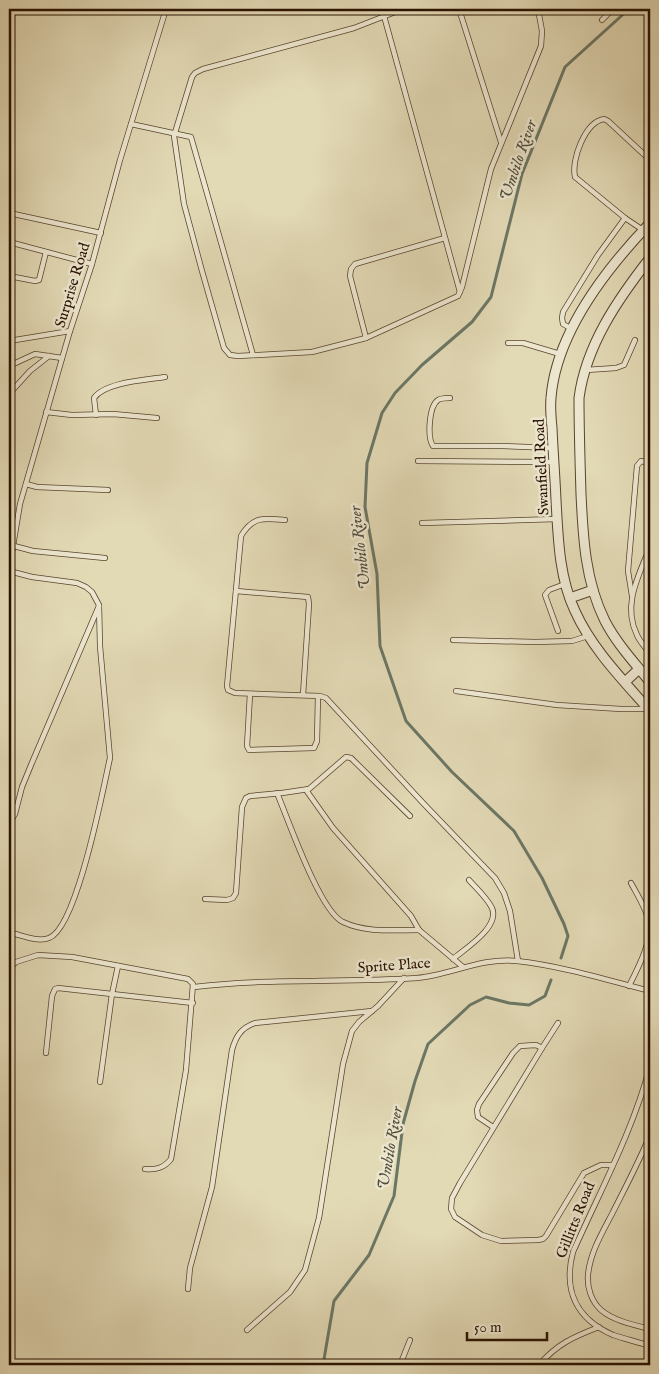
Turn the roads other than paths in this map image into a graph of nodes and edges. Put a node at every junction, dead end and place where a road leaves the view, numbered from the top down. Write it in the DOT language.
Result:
graph roads {
  1 [pos="166,9"];
  2 [pos="403,9"];
  3 [pos="459,9"];
  4 [pos="538,9"];
  5 [pos="613,9"];
  6 [pos="384,16"];
  7 [pos="602,20"];
  8 [pos="131,124"];
  9 [pos="174,132"];
  10 [pos="501,142"];
  11 [pos="650,160"];
  12 [pos="9,213"];
  13 [pos="625,218"];
  14 [pos="650,223"];
  15 [pos="643,231"];
  16 [pos="100,233"];
  17 [pos="445,238"];
  18 [pos="9,242"];
  19 [pos="46,252"];
  20 [pos="650,258"];
  21 [pos="92,264"];
  22 [pos="9,276"];
  23 [pos="460,293"];
  24 [pos="573,329"];
  25 [pos="70,331"];
  26 [pos="366,338"];
  27 [pos="635,340"];
  28 [pos="9,341"];
  29 [pos="508,342"];
  30 [pos="562,354"];
  31 [pos="253,355"];
  32 [pos="49,356"];
  33 [pos="62,358"];
  34 [pos="9,366"];
  35 [pos="584,370"];
  36 [pos="165,377"];
  37 [pos="9,394"];
  38 [pos="450,398"];
  39 [pos="46,412"];
  40 [pos="96,415"];
  41 [pos="157,418"];
  42 [pos="553,448"];
  43 [pos="418,461"];
  44 [pos="554,462"];
  45 [pos="650,463"];
  46 [pos="26,484"];
  47 [pos="108,490"];
  48 [pos="285,520"];
  49 [pos="557,520"];
  50 [pos="422,522"];
  51 [pos="14,546"];
  52 [pos="650,547"];
  53 [pos="9,550"];
  54 [pos="105,558"];
  55 [pos="9,570"];
  56 [pos="566,584"];
  57 [pos="593,590"];
  58 [pos="236,591"];
  59 [pos="632,596"];
  60 [pos="570,598"];
  61 [pos="99,605"];
  62 [pos="558,631"];
  63 [pos="588,636"];
  64 [pos="453,640"];
  65 [pos="650,654"];
  66 [pos="639,669"];
  67 [pos="625,682"];
  68 [pos="650,682"];
  69 [pos="456,691"];
  70 [pos="250,694"];
  71 [pos="303,695"];
  72 [pos="318,696"];
  73 [pos="650,710"];
  74 [pos="306,790"];
  75 [pos="277,793"];
  76 [pos="410,816"];
  77 [pos="9,824"];
  78 [pos="469,880"];
  79 [pos="631,883"];
  80 [pos="205,899"];
  81 [pos="418,930"];
  82 [pos="15,934"];
  83 [pos="453,959"];
  84 [pos="518,961"];
  85 [pos="118,966"];
  86 [pos="462,967"];
  87 [pos="9,969"];
  88 [pos="404,978"];
  89 [pos="629,986"];
  90 [pos="194,987"];
  91 [pos="650,991"];
  92 [pos="112,994"];
  93 [pos="193,1003"];
  94 [pos="373,1011"];
  95 [pos="558,1023"];
  96 [pos="542,1048"];
  97 [pos="46,1052"];
  98 [pos="650,1066"];
  99 [pos="100,1082"];
  100 [pos="493,1127"];
  101 [pos="650,1134"];
  102 [pos="612,1165"];
  103 [pos="145,1169"];
  104 [pos="188,1290"];
  105 [pos="599,1327"];
  106 [pos="650,1329"];
  107 [pos="247,1330"];
  108 [pos="410,1340"];
  109 [pos="650,1346"];
  110 [pos="400,1365"];
  111 [pos="539,1365"];
  1 -- 8 [label="lane, Surprise Road"];
  2 -- 6 [label="lane"];
  3 -- 10 [label="lane"];
  4 -- 10 [label="lane"];
  5 -- 7 [label="lane"];
  6 -- 9 [label="lane"];
  6 -- 17 [label="lane"];
  8 -- 9 [label="lane"];
  8 -- 16 [label="lane, Surprise Road"];
  9 -- 31 [label="lane"];
  9 -- 31 [label="lane"];
  10 -- 23 [label="lane"];
  11 -- 13 [label="lane"];
  12 -- 16 [label="lane"];
  13 -- 15 [label="lane"];
  13 -- 24 [label="lane"];
  14 -- 15 [label="street, Swanfield Road"];
  15 -- 24 [label="street, Swanfield Road"];
  16 -- 21 [label="lane, Surprise Road"];
  17 -- 23 [label="lane"];
  17 -- 26 [label="lane"];
  18 -- 19 [label="lane"];
  19 -- 21 [label="lane"];
  19 -- 22 [label="lane"];
  20 -- 35 [label="street"];
  21 -- 25 [label="lane, Surprise Road"];
  23 -- 26 [label="lane"];
  24 -- 30 [label="street, Swanfield Road"];
  25 -- 28 [label="lane"];
  25 -- 33 [label="lane, Surprise Road"];
  26 -- 31 [label="lane"];
  27 -- 35 [label="lane"];
  29 -- 30 [label="lane"];
  30 -- 42 [label="street, Swanfield Road"];
  32 -- 33 [label="lane"];
  32 -- 34 [label="lane"];
  32 -- 37 [label="lane"];
  33 -- 39 [label="lane, Surprise Road"];
  35 -- 57 [label="street"];
  36 -- 40 [label="lane"];
  38 -- 42 [label="lane"];
  39 -- 40 [label="lane"];
  39 -- 46 [label="lane, Surprise Road"];
  40 -- 41 [label="lane"];
  42 -- 44 [label="street, Swanfield Road"];
  43 -- 44 [label="lane"];
  44 -- 49 [label="street, Swanfield Road"];
  45 -- 59 [label="lane"];
  46 -- 47 [label="lane"];
  46 -- 51 [label="lane, Surprise Road"];
  48 -- 58 [label="lane"];
  49 -- 50 [label="lane"];
  49 -- 56 [label="street, Swanfield Road"];
  51 -- 53 [label="lane"];
  51 -- 54 [label="lane"];
  51 -- 55 [label="lane, Surprise Road"];
  52 -- 59 [label="lane"];
  55 -- 61 [label="lane"];
  56 -- 60 [label="street, Swanfield Road"];
  56 -- 62 [label="lane"];
  57 -- 60 [label="street"];
  57 -- 66 [label="street"];
  58 -- 70 [label="lane"];
  58 -- 71 [label="lane"];
  59 -- 65 [label="lane"];
  60 -- 63 [label="street, Swanfield Road"];
  61 -- 77 [label="lane"];
  61 -- 82 [label="lane"];
  63 -- 64 [label="lane"];
  63 -- 67 [label="street, Swanfield Road"];
  66 -- 67 [label="street"];
  66 -- 68 [label="street"];
  67 -- 73 [label="street, Swanfield Road"];
  69 -- 73 [label="lane"];
  70 -- 71 [label="lane"];
  70 -- 72 [label="lane"];
  71 -- 72 [label="lane"];
  72 -- 84 [label="lane"];
  74 -- 75 [label="lane"];
  74 -- 76 [label="lane"];
  74 -- 81 [label="lane"];
  75 -- 80 [label="lane"];
  75 -- 81 [label="lane"];
  78 -- 83 [label="lane"];
  79 -- 89 [label="lane"];
  81 -- 83 [label="lane"];
  83 -- 86 [label="lane"];
  84 -- 86 [label="lane, Sprite Place"];
  84 -- 89 [label="lane, Sprite Place"];
  85 -- 87 [label="lane"];
  85 -- 90 [label="lane"];
  85 -- 92 [label="lane"];
  86 -- 88 [label="lane, Sprite Place"];
  88 -- 90 [label="lane, Sprite Place"];
  88 -- 94 [label="lane"];
  89 -- 91 [label="lane, Sprite Place"];
  90 -- 93 [label="lane"];
  92 -- 93 [label="lane"];
  92 -- 97 [label="lane"];
  92 -- 99 [label="lane"];
  93 -- 103 [label="lane"];
  94 -- 104 [label="lane"];
  94 -- 107 [label="lane"];
  95 -- 96 [label="lane"];
  96 -- 100 [label="lane"];
  96 -- 100 [label="lane"];
  98 -- 102 [label="lane, Gillitts Road"];
  100 -- 102 [label="lane"];
  101 -- 106 [label="lane, Gillitts Road"];
  102 -- 105 [label="lane, Gillitts Road"];
  105 -- 109 [label="lane, Gillitts Road"];
  105 -- 111 [label="lane"];
  108 -- 110 [label="lane"];
}
